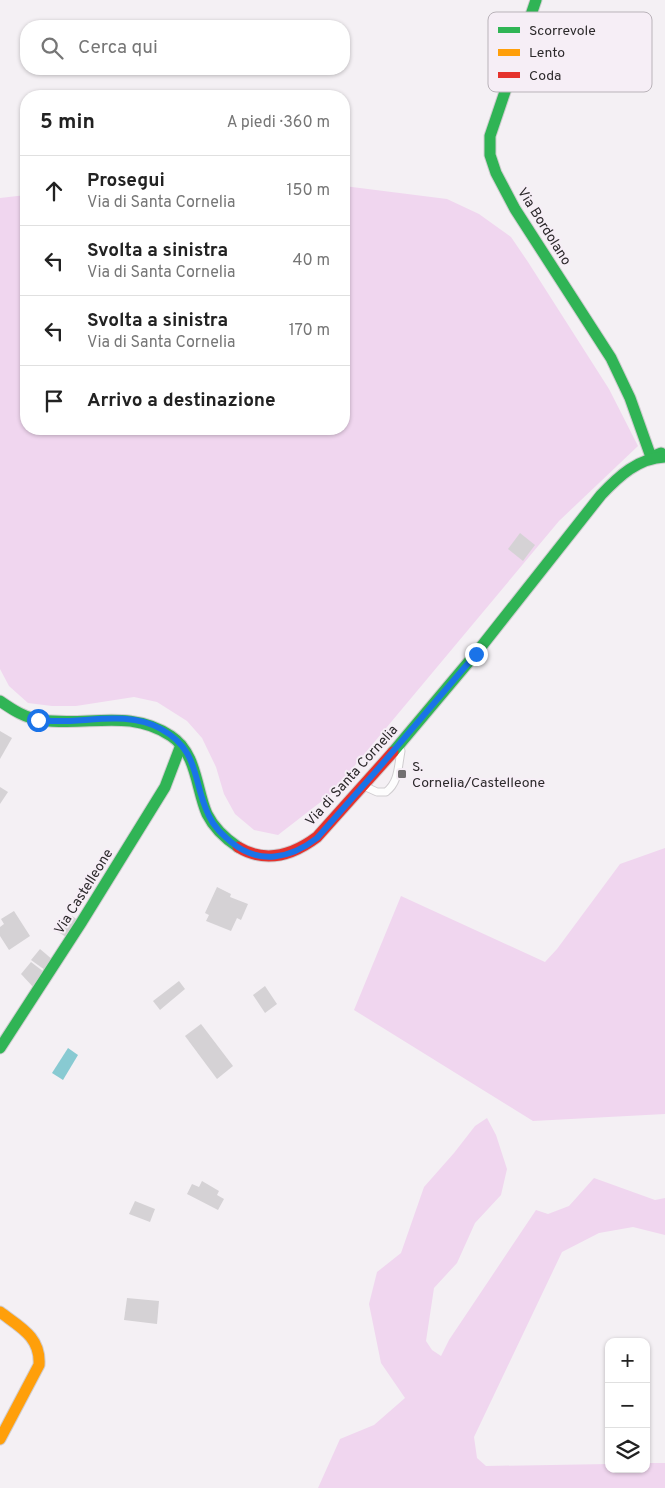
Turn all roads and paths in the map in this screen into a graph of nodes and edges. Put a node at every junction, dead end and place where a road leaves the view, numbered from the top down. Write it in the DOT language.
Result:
graph roads {
  1 [pos="536,0"];
  2 [pos="532,12"];
  3 [pos="504,92"];
  4 [pos="665,452"];
  5 [pos="651,456"];
  6 [pos="665,456"];
  7 [pos="0,701"];
  8 [pos="402,740"];
  9 [pos="181,744"];
  10 [pos="363,786"];
  11 [pos="0,1048"];
  12 [pos="0,1312"];
  13 [pos="0,1439"];
  1 -- 2 [label="street, Via Bordolano"];
  3 -- 5 [label="street, Via Bordolano"];
  4 -- 5 [label="street, Via di Santa Cornelia"];
  5 -- 6 [label="street"];
  5 -- 8 [label="street, Via di Santa Cornelia"];
  7 -- 9 [label="street, Via di Santa Cornelia"];
  8 -- 10 [label="street, Via di Santa Cornelia"];
  8 -- 10 [label="lane"];
  9 -- 10 [label="street, Via di Santa Cornelia"];
  9 -- 11 [label="street, Via Castelleone"];
  12 -- 13 [label="street"];
}
